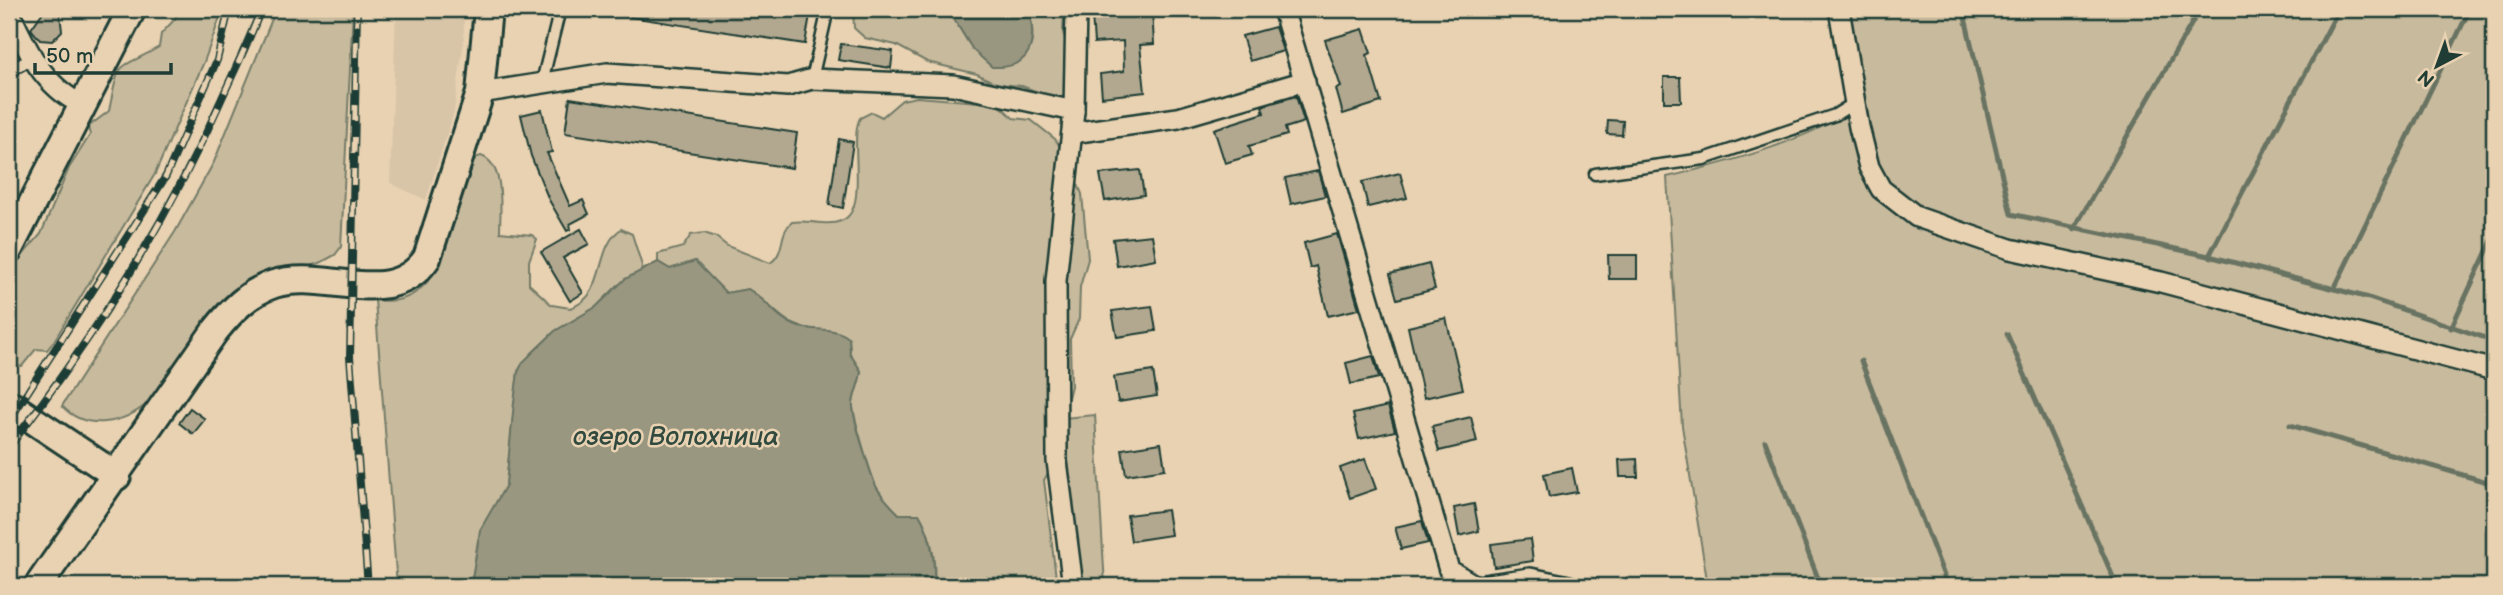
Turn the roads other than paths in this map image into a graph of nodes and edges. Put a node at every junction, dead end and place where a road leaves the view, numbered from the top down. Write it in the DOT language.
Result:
graph roads {
  1 [pos="132,9"];
  2 [pos="488,9"];
  3 [pos="560,9"];
  4 [pos="828,9"];
  5 [pos="1076,9"];
  6 [pos="1283,9"];
  7 [pos="1839,9"];
  8 [pos="9,11"];
  9 [pos="31,59"];
  10 [pos="9,71"];
  11 [pos="812,79"];
  12 [pos="1305,81"];
  13 [pos="542,82"];
  14 [pos="481,93"];
  15 [pos="1856,102"];
  16 [pos="81,104"];
  17 [pos="1074,111"];
  18 [pos="1072,133"];
  19 [pos="1595,174"];
  20 [pos="9,249"];
  21 [pos="2494,370"];
  22 [pos="9,404"];
  23 [pos="117,475"];
  24 [pos="38,586"];
  25 [pos="1073,586"];
  26 [pos="1569,586"];
  1 -- 16 [label="street"];
  2 -- 14 [label="street"];
  3 -- 13 [label="lane"];
  4 -- 11 [label="lane"];
  5 -- 17 [label="street"];
  6 -- 12 [label="street"];
  7 -- 15 [label="street"];
  8 -- 9 [label="street"];
  9 -- 10 [label="lane"];
  9 -- 16 [label="street"];
  11 -- 13 [label="street"];
  11 -- 17 [label="street"];
  12 -- 18 [label="street"];
  12 -- 26 [label="street"];
  13 -- 14 [label="street"];
  14 -- 23 [label="street"];
  15 -- 19 [label="lane"];
  15 -- 21 [label="street"];
  16 -- 20 [label="street"];
  17 -- 18 [label="street"];
  18 -- 25 [label="street"];
  22 -- 23 [label="street"];
  23 -- 24 [label="street"];
}
